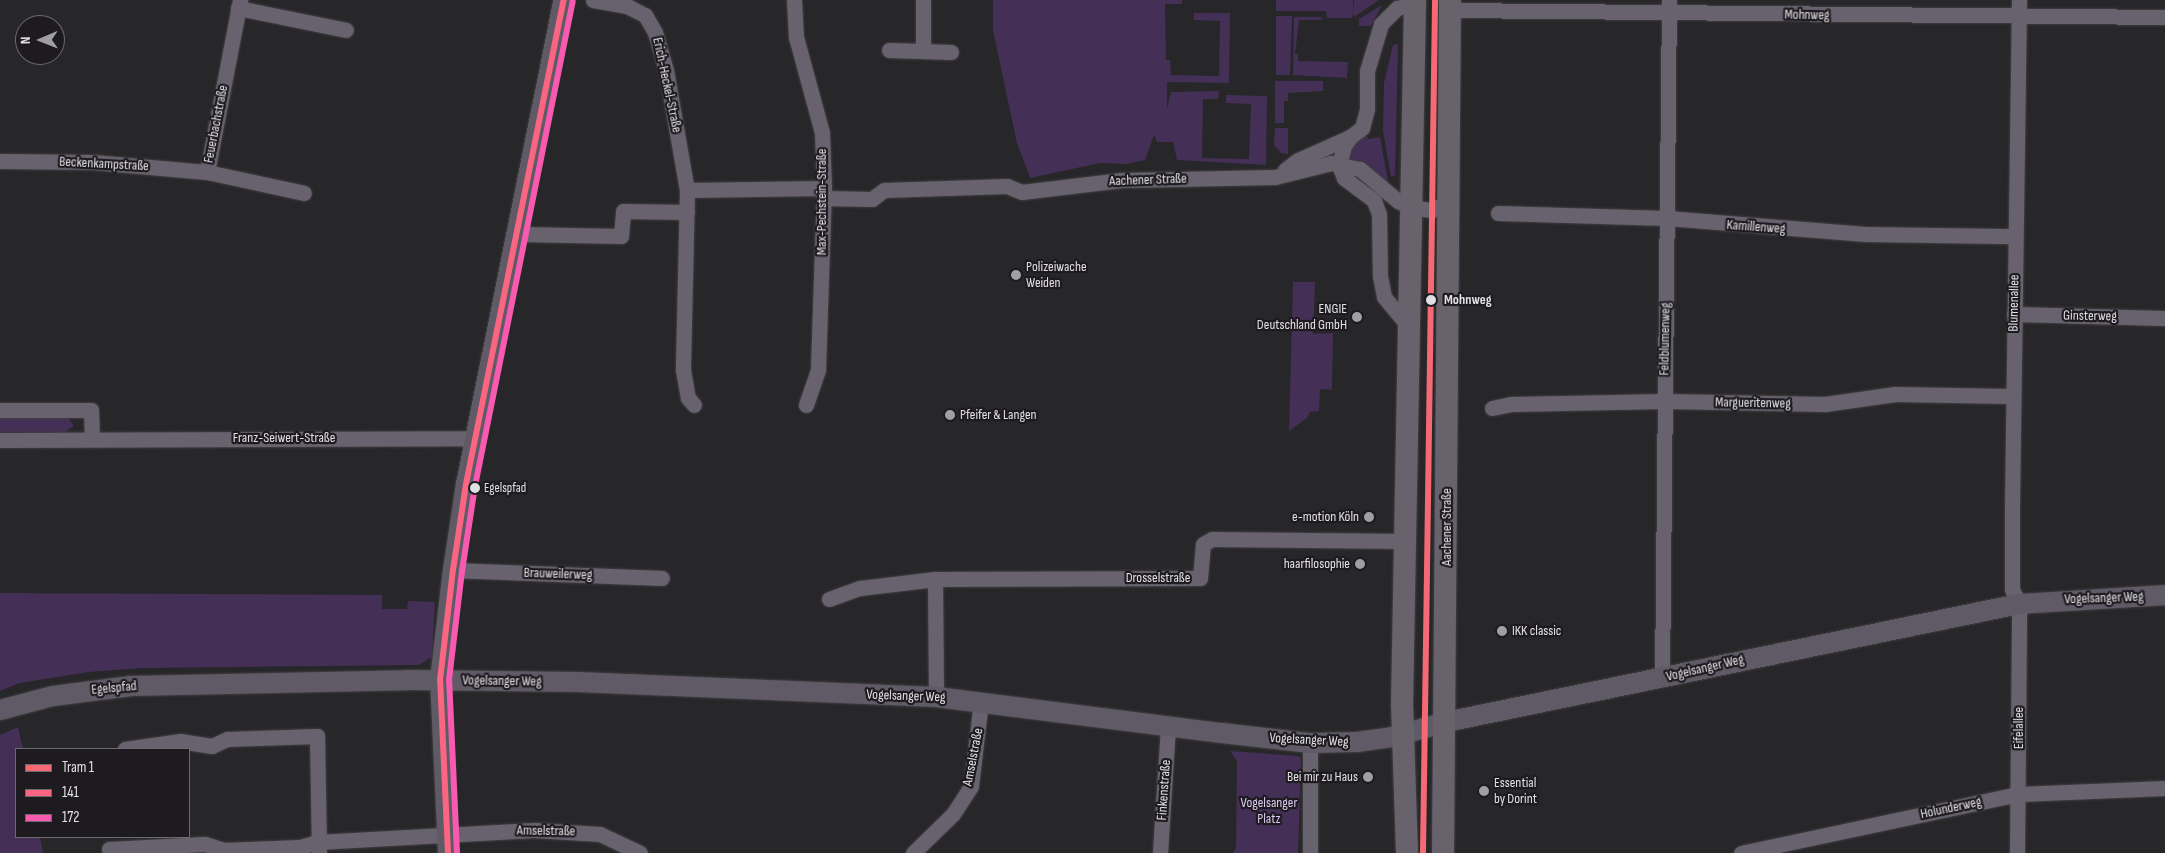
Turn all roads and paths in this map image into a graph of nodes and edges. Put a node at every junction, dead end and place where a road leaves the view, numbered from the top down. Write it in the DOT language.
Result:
graph roads {
  1 [pos="564,0"];
  2 [pos="593,0"];
  3 [pos="794,0"];
  4 [pos="923,0"];
  5 [pos="2019,0"];
  6 [pos="1415,2"];
  7 [pos="239,4"];
  8 [pos="1450,5"];
  9 [pos="1669,7"];
  10 [pos="2165,17"];
  11 [pos="2019,18"];
  12 [pos="346,30"];
  13 [pos="889,50"];
  14 [pos="923,51"];
  15 [pos="950,52"];
  16 [pos="1350,138"];
  17 [pos="0,161"];
  18 [pos="1340,165"];
  19 [pos="207,172"];
  20 [pos="1275,177"];
  21 [pos="687,190"];
  22 [pos="304,193"];
  23 [pos="824,193"];
  24 [pos="1450,201"];
  25 [pos="1410,207"];
  26 [pos="687,212"];
  27 [pos="1498,213"];
  28 [pos="1667,218"];
  29 [pos="518,234"];
  30 [pos="2015,236"];
  31 [pos="2014,314"];
  32 [pos="2165,318"];
  33 [pos="1407,324"];
  34 [pos="2014,396"];
  35 [pos="1665,401"];
  36 [pos="694,405"];
  37 [pos="806,406"];
  38 [pos="1492,408"];
  39 [pos="0,410"];
  40 [pos="92,438"];
  41 [pos="476,438"];
  42 [pos="0,440"];
  43 [pos="1406,541"];
  44 [pos="453,570"];
  45 [pos="662,578"];
  46 [pos="935,579"];
  47 [pos="2165,595"];
  48 [pos="829,599"];
  49 [pos="2019,604"];
  50 [pos="1662,678"];
  51 [pos="440,680"];
  52 [pos="936,697"];
  53 [pos="981,701"];
  54 [pos="0,710"];
  55 [pos="1446,722"];
  56 [pos="1168,727"];
  57 [pos="1403,734"];
  58 [pos="1310,742"];
  59 [pos="132,748"];
  60 [pos="2165,788"];
  61 [pos="2018,794"];
  62 [pos="447,833"];
  63 [pos="109,846"];
  64 [pos="318,848"];
  65 [pos="448,853"];
  66 [pos="640,853"];
  67 [pos="913,853"];
  68 [pos="1160,853"];
  69 [pos="1310,853"];
  70 [pos="1407,853"];
  71 [pos="1443,853"];
  72 [pos="1741,853"];
  73 [pos="2017,853"];
  1 -- 29 [label="street"];
  2 -- 21 [label="street, Erich-Heckel-Straße"];
  3 -- 23 [label="street, Max-Pechstein-Straße"];
  4 -- 14 [label="street"];
  5 -- 11 [label="street, Blumenallee"];
  6 -- 16 [label="street"];
  6 -- 25 [label="main road"];
  7 -- 12 [label="street, Feuerbachstraße"];
  7 -- 19 [label="street, Feuerbachstraße"];
  8 -- 9 [label="street, Mohnweg"];
  8 -- 24 [label="main road, Aachener Straße"];
  9 -- 11 [label="street, Mohnweg"];
  9 -- 28 [label="street, Feldblumenweg"];
  10 -- 11 [label="street, Mohnweg"];
  11 -- 30 [label="street, Blumenallee"];
  13 -- 14 [label="street"];
  14 -- 15 [label="street"];
  16 -- 18 [label="street"];
  16 -- 20 [label="street"];
  17 -- 19 [label="street, Beckenkampstraße"];
  18 -- 20 [label="street, Aachener Straße"];
  18 -- 25 [label="street, Aachener Straße"];
  18 -- 33 [label="street"];
  19 -- 22 [label="street, Feuerbachstraße"];
  20 -- 23 [label="street, Aachener Straße"];
  21 -- 23 [label="street"];
  21 -- 26 [label="street, Erich-Heckel-Straße"];
  23 -- 37 [label="street, Max-Pechstein-Straße"];
  24 -- 25 [label="street, Aachener Straße"];
  24 -- 55 [label="main road, Aachener Straße"];
  25 -- 33 [label="main road"];
  26 -- 29 [label="street"];
  26 -- 36 [label="street, Erich-Heckel-Straße"];
  27 -- 28 [label="street, Kamillenweg"];
  28 -- 30 [label="street, Kamillenweg"];
  28 -- 35 [label="street, Feldblumenweg"];
  29 -- 41 [label="street"];
  30 -- 31 [label="street, Blumenallee"];
  31 -- 32 [label="street, Ginsterweg"];
  31 -- 34 [label="street, Blumenallee"];
  33 -- 43 [label="main road"];
  34 -- 35 [label="street, Margueritenweg"];
  34 -- 49 [label="street, Blumenallee"];
  35 -- 38 [label="street, Margueritenweg"];
  35 -- 50 [label="street, Feldblumenweg"];
  39 -- 40 [label="street"];
  40 -- 41 [label="street, Franz-Seiwert-Straße"];
  40 -- 42 [label="street, Franz-Seiwert-Straße"];
  41 -- 44 [label="street"];
  43 -- 46 [label="street, Drosselstraße"];
  43 -- 57 [label="main road"];
  44 -- 45 [label="street, Brauweilerweg"];
  44 -- 51 [label="street"];
  46 -- 48 [label="street, Drosselstraße"];
  46 -- 52 [label="street"];
  47 -- 49 [label="street, Vogelsanger Weg"];
  49 -- 50 [label="street, Vogelsanger Weg"];
  49 -- 61 [label="street, Eifelallee"];
  50 -- 55 [label="street, Vogelsanger Weg"];
  51 -- 52 [label="street, Vogelsanger Weg"];
  51 -- 54 [label="street, Egelspfad"];
  51 -- 62 [label="street"];
  52 -- 53 [label="street, Vogelsanger Weg"];
  53 -- 56 [label="street, Vogelsanger Weg"];
  53 -- 67 [label="street, Amselstraße"];
  55 -- 57 [label="street, Vogelsanger Weg"];
  55 -- 71 [label="main road, Aachener Straße"];
  56 -- 58 [label="street, Vogelsanger Weg"];
  56 -- 68 [label="street, Finkenstraße"];
  57 -- 58 [label="street, Vogelsanger Weg"];
  57 -- 70 [label="main road"];
  58 -- 69 [label="street"];
  59 -- 64 [label="street"];
  60 -- 61 [label="street, Holunderweg"];
  61 -- 72 [label="street, Holunderweg"];
  61 -- 73 [label="street, Eifelallee"];
  62 -- 64 [label="street, Amselstraße"];
  62 -- 65 [label="street"];
  62 -- 66 [label="street, Amselstraße"];
  63 -- 64 [label="street, Amselstraße"];
}
